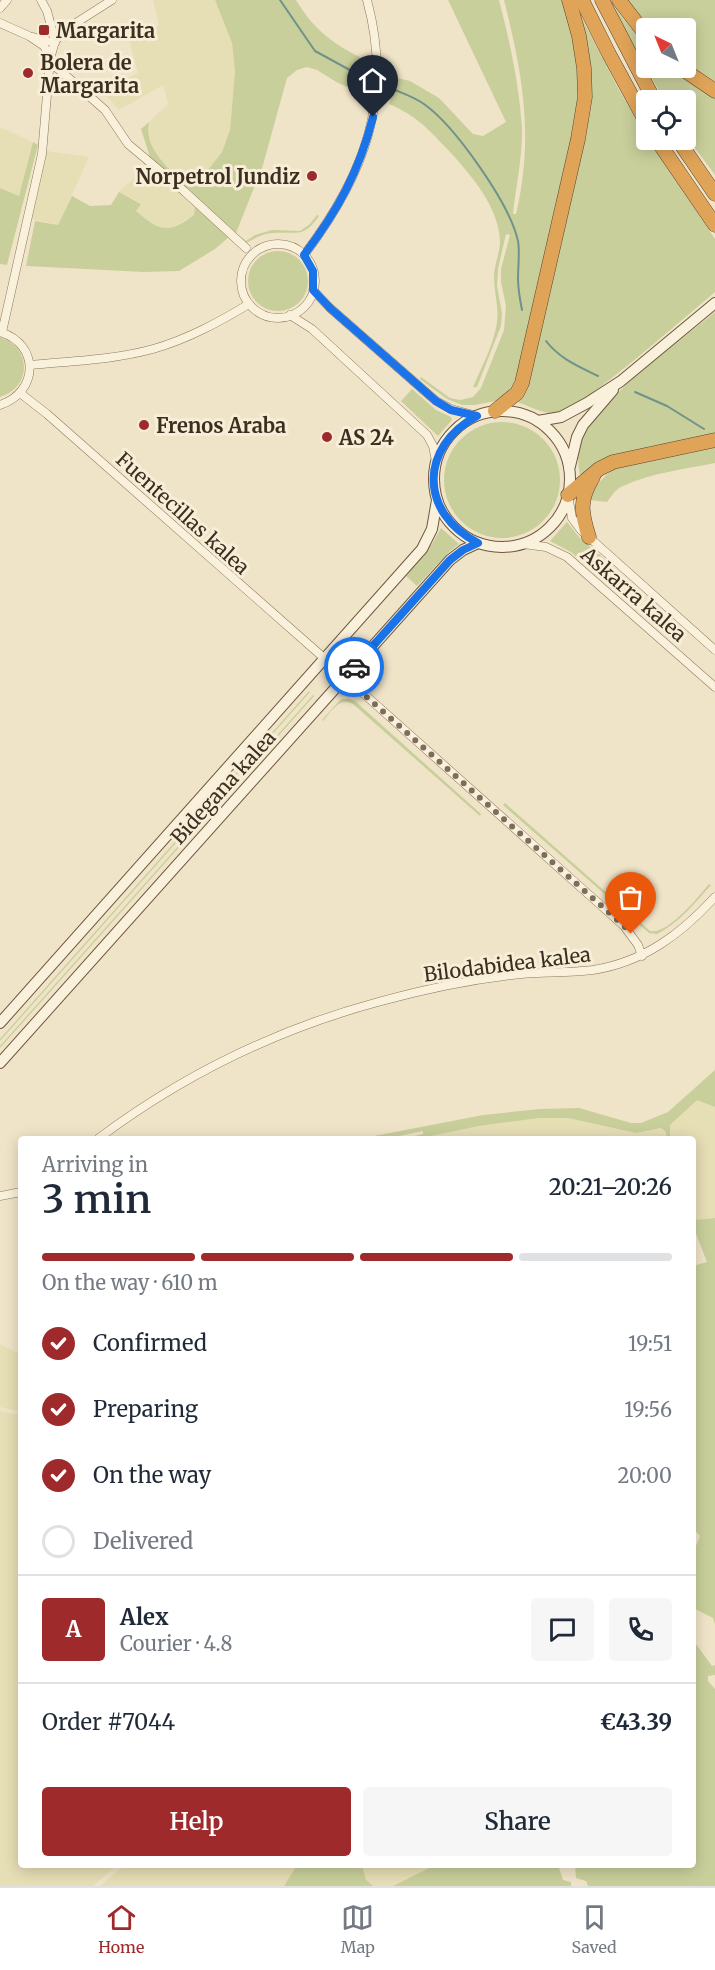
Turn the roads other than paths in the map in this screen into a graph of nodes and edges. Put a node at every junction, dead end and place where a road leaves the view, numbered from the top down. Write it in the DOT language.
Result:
graph roads {
  1 [pos="6,0"];
  2 [pos="41,0"];
  3 [pos="112,0"];
  4 [pos="367,0"];
  5 [pos="568,0"];
  6 [pos="582,0"];
  7 [pos="602,0"];
  8 [pos="619,0"];
  9 [pos="0,8"];
  10 [pos="636,22"];
  11 [pos="0,23"];
  12 [pos="29,36"];
  13 [pos="55,42"];
  14 [pos="50,59"];
  15 [pos="696,78"];
  16 [pos="649,90"];
  17 [pos="715,91"];
  18 [pos="636,104"];
  19 [pos="664,150"];
  20 [pos="685,150"];
  21 [pos="715,194"];
  22 [pos="715,225"];
  23 [pos="246,248"];
  24 [pos="304,255"];
  25 [pos="313,290"];
  26 [pos="715,303"];
  27 [pos="249,304"];
  28 [pos="290,315"];
  29 [pos="1,332"];
  30 [pos="30,365"];
  31 [pos="621,381"];
  32 [pos="20,393"];
  33 [pos="0,405"];
  34 [pos="495,411"];
  35 [pos="477,416"];
  36 [pos="538,421"];
  37 [pos="715,440"];
  38 [pos="436,461"];
  39 [pos="569,469"];
  40 [pos="599,469"];
  41 [pos="568,495"];
  42 [pos="437,500"];
  43 [pos="589,537"];
  44 [pos="478,543"];
  45 [pos="523,544"];
  46 [pos="715,650"];
  47 [pos="324,658"];
  48 [pos="345,677"];
  49 [pos="715,687"];
  50 [pos="715,897"];
  51 [pos="642,956"];
  52 [pos="0,1023"];
  53 [pos="0,1063"];
  54 [pos="102,1136"];
  55 [pos="18,1193"];
  56 [pos="0,1196"];
  1 -- 9 [label="street"];
  2 -- 13 [label="street"];
  3 -- 13 [label="street"];
  4 -- 24 [label="street"];
  5 -- 34 [label="highway"];
  6 -- 18 [label="highway"];
  7 -- 16 [label="highway"];
  8 -- 10 [label="highway"];
  11 -- 12 [label="street"];
  12 -- 13 [label="street"];
  12 -- 14 [label="street"];
  13 -- 14 [label="street"];
  14 -- 23 [label="street"];
  14 -- 29 [label="street"];
  15 -- 17 [label="highway"];
  19 -- 22 [label="highway"];
  20 -- 21 [label="highway"];
  24 -- 25 [label="street"];
  24 -- 27 [label="street"];
  25 -- 28 [label="street"];
  25 -- 35 [label="street"];
  26 -- 31 [label="street"];
  27 -- 28 [label="street"];
  27 -- 30 [label="street"];
  28 -- 38 [label="street"];
  29 -- 30 [label="street"];
  30 -- 32 [label="street"];
  31 -- 36 [label="street"];
  31 -- 39 [label="street"];
  32 -- 33 [label="street"];
  32 -- 47 [label="street, Fuentecillas kalea"];
  34 -- 35 [label="street"];
  34 -- 36 [label="street"];
  35 -- 38 [label="street"];
  36 -- 39 [label="street"];
  37 -- 40 [label="highway"];
  38 -- 42 [label="street"];
  39 -- 41 [label="street"];
  40 -- 41 [label="highway"];
  40 -- 43 [label="highway"];
  41 -- 43 [label="street, Askarra kalea"];
  41 -- 45 [label="street"];
  42 -- 44 [label="street"];
  42 -- 47 [label="street, Bidegana kalea"];
  43 -- 46 [label="street, Askarra kalea"];
  44 -- 45 [label="street"];
  44 -- 48 [label="street, Bidegana kalea"];
  45 -- 49 [label="street, Askarra kalea"];
  47 -- 52 [label="street, Bidegana kalea"];
  48 -- 51 [label="street"];
  48 -- 53 [label="street, Bidegana kalea"];
  50 -- 51 [label="street, Bilodabidea kalea"];
  51 -- 54 [label="street, Bilodabidea kalea"];
  55 -- 56 [label="street"];
}
